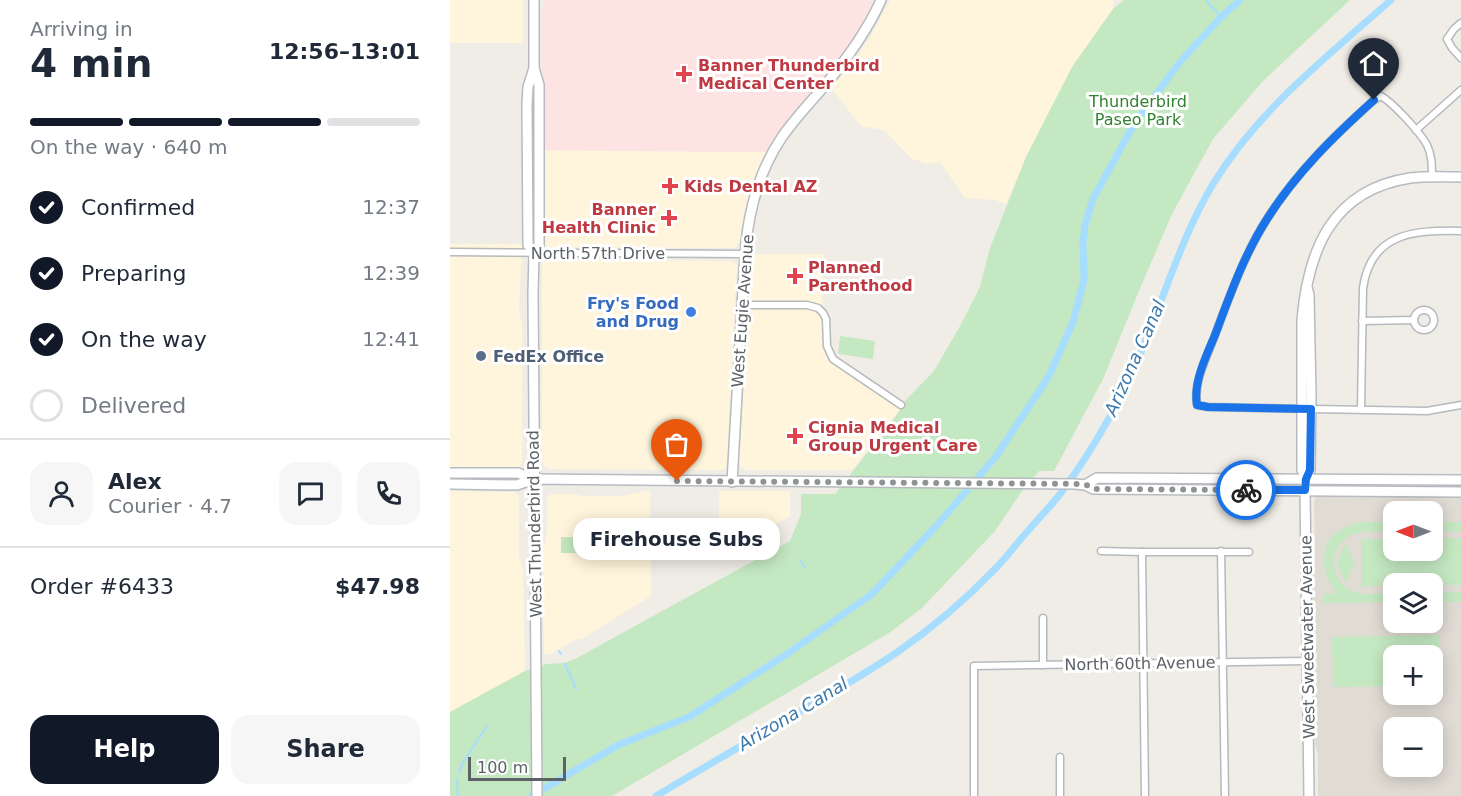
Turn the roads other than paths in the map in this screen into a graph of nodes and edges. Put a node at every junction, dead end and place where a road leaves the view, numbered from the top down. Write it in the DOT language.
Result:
graph roads {
  1 [pos="534,0"];
  2 [pos="880,0"];
  3 [pos="1461,22"];
  4 [pos="1461,58"];
  5 [pos="534,68"];
  6 [pos="1461,90"];
  7 [pos="527,104"];
  8 [pos="1416,130"];
  9 [pos="539,174"];
  10 [pos="1432,177"];
  11 [pos="1461,177"];
  12 [pos="1461,231"];
  13 [pos="451,252"];
  14 [pos="534,252"];
  15 [pos="745,254"];
  16 [pos="742,305"];
  17 [pos="1414,320"];
  18 [pos="1362,321"];
  19 [pos="901,405"];
  20 [pos="1461,405"];
  21 [pos="1306,409"];
  22 [pos="1361,409"];
  23 [pos="450,473"];
  24 [pos="534,479"];
  25 [pos="1306,479"];
  26 [pos="1461,480"];
  27 [pos="732,482"];
  28 [pos="450,484"];
  29 [pos="1085,484"];
  30 [pos="1305,490"];
  31 [pos="1461,492"];
  32 [pos="1101,551"];
  33 [pos="1221,551"];
  34 [pos="1142,552"];
  35 [pos="1249,552"];
  36 [pos="1043,618"];
  37 [pos="1307,661"];
  38 [pos="1223,662"];
  39 [pos="1143,663"];
  40 [pos="1043,665"];
  41 [pos="1060,757"];
  42 [pos="537,796"];
  43 [pos="974,796"];
  44 [pos="1060,796"];
  45 [pos="1145,796"];
  46 [pos="1225,796"];
  47 [pos="1309,796"];
  1 -- 5 [label="main road, West Thunderbird Road"];
  2 -- 15 [label="main road, West Eugie Avenue"];
  3 -- 4 [label="street"];
  5 -- 7 [label="main road, West Thunderbird Road"];
  5 -- 9 [label="main road, West Thunderbird Road"];
  6 -- 8 [label="street"];
  7 -- 9 [label="main road"];
  7 -- 14 [label="main road, West Thunderbird Road"];
  8 -- 10 [label="street"];
  8 -- 21 [label="street"];
  9 -- 14 [label="main road, West Thunderbird Road"];
  10 -- 11 [label="main road, West Sweetwater Avenue"];
  10 -- 21 [label="main road, West Sweetwater Avenue"];
  12 -- 18 [label="street"];
  13 -- 14 [label="street, North 57th Drive"];
  14 -- 15 [label="street, North 57th Drive"];
  14 -- 24 [label="main road, West Thunderbird Road"];
  15 -- 16 [label="main road, West Eugie Avenue"];
  16 -- 19 [label="street"];
  16 -- 27 [label="main road, West Eugie Avenue"];
  17 -- 18 [label="street"];
  18 -- 22 [label="street"];
  20 -- 22 [label="street"];
  21 -- 22 [label="street"];
  21 -- 25 [label="main road, West Sweetwater Avenue"];
  23 -- 24 [label="main road"];
  24 -- 27 [label="main road"];
  24 -- 28 [label="main road"];
  24 -- 42 [label="main road, West Thunderbird Road"];
  25 -- 26 [label="main road"];
  25 -- 29 [label="main road"];
  25 -- 30 [label="main road, West Sweetwater Avenue"];
  27 -- 29 [label="main road"];
  29 -- 30 [label="main road"];
  30 -- 31 [label="main road"];
  30 -- 37 [label="main road, West Sweetwater Avenue"];
  32 -- 34 [label="street"];
  33 -- 34 [label="street"];
  33 -- 35 [label="street"];
  33 -- 38 [label="street"];
  34 -- 39 [label="street"];
  36 -- 40 [label="street"];
  37 -- 38 [label="street, North 60th Avenue"];
  37 -- 47 [label="main road, West Sweetwater Avenue"];
  38 -- 39 [label="street, North 60th Avenue"];
  38 -- 46 [label="street"];
  39 -- 40 [label="street, North 60th Avenue"];
  39 -- 45 [label="street"];
  40 -- 43 [label="street, North 60th Avenue"];
  41 -- 44 [label="street"];
}
